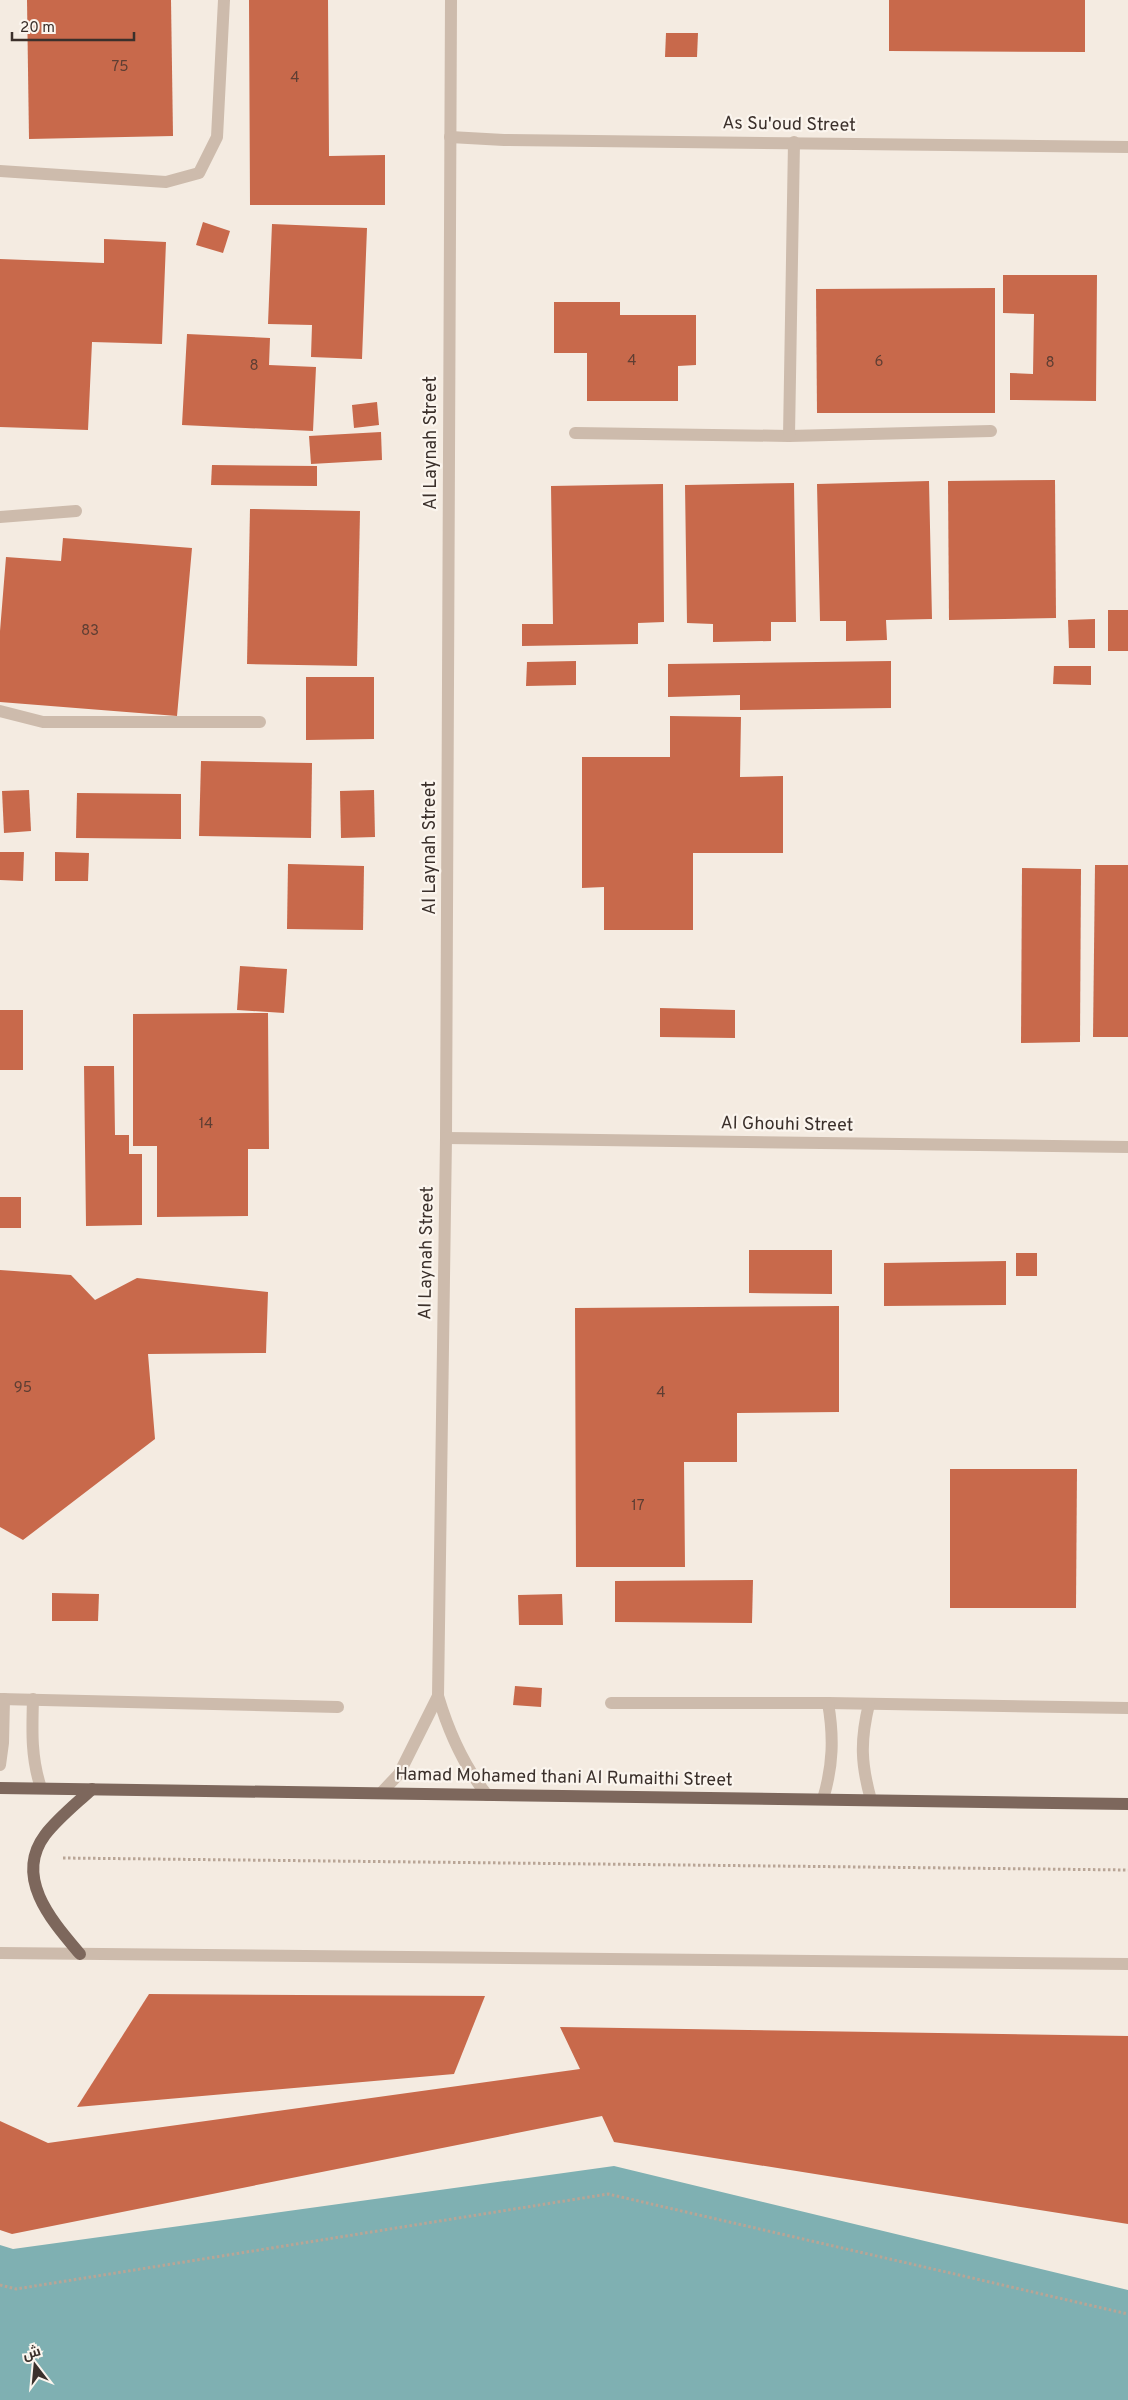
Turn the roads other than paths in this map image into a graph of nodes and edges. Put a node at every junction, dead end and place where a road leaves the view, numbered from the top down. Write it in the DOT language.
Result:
graph roads {
  1 [pos="224,0"];
  2 [pos="451,0"];
  3 [pos="450,138"];
  4 [pos="794,142"];
  5 [pos="1128,147"];
  6 [pos="0,171"];
  7 [pos="991,431"];
  8 [pos="575,433"];
  9 [pos="789,436"];
  10 [pos="76,511"];
  11 [pos="0,517"];
  12 [pos="0,711"];
  13 [pos="260,722"];
  14 [pos="446,1138"];
  15 [pos="1128,1147"];
  16 [pos="438,1696"];
  17 [pos="2,1699"];
  18 [pos="33,1699"];
  19 [pos="611,1703"];
  20 [pos="828,1703"];
  21 [pos="869,1704"];
  22 [pos="338,1708"];
  23 [pos="1128,1708"];
  24 [pos="0,1765"];
  25 [pos="0,1788"];
  26 [pos="41,1788"];
  27 [pos="92,1790"];
  28 [pos="382,1792"];
  29 [pos="487,1795"];
  30 [pos="823,1799"];
  31 [pos="871,1800"];
  32 [pos="1128,1804"];
  33 [pos="0,1953"];
  34 [pos="80,1954"];
  35 [pos="1128,1964"];
  1 -- 6 [label="street"];
  2 -- 3 [label="street, Al Laynah Street"];
  3 -- 4 [label="street, As Su'oud Street"];
  3 -- 14 [label="street, Al Laynah Street"];
  4 -- 5 [label="street, As Su'oud Street"];
  4 -- 9 [label="street"];
  7 -- 9 [label="street"];
  8 -- 9 [label="street"];
  10 -- 11 [label="street"];
  12 -- 13 [label="street"];
  14 -- 15 [label="street, Al Ghouhi Street"];
  14 -- 16 [label="street, Al Laynah Street"];
  16 -- 28 [label="street, Al Laynah Street"];
  16 -- 29 [label="street, Al Laynah Street"];
  17 -- 18 [label="street"];
  17 -- 24 [label="street"];
  18 -- 22 [label="street"];
  18 -- 26 [label="street"];
  19 -- 20 [label="street"];
  20 -- 21 [label="street"];
  20 -- 30 [label="street"];
  21 -- 23 [label="street"];
  21 -- 31 [label="street"];
  25 -- 26 [label="main road, Hamad Mohamed thani Al Rumaithi Street"];
  26 -- 27 [label="main road, Hamad Mohamed thani Al Rumaithi Street"];
  27 -- 28 [label="main road, Hamad Mohamed thani Al Rumaithi Street"];
  27 -- 34 [label="main road"];
  28 -- 29 [label="main road, Hamad Mohamed thani Al Rumaithi Street"];
  29 -- 30 [label="main road, Hamad Mohamed thani Al Rumaithi Street"];
  30 -- 31 [label="main road, Hamad Mohamed thani Al Rumaithi Street"];
  31 -- 32 [label="main road, Hamad Mohamed thani Al Rumaithi Street"];
  33 -- 34 [label="street"];
  34 -- 35 [label="street"];
}
